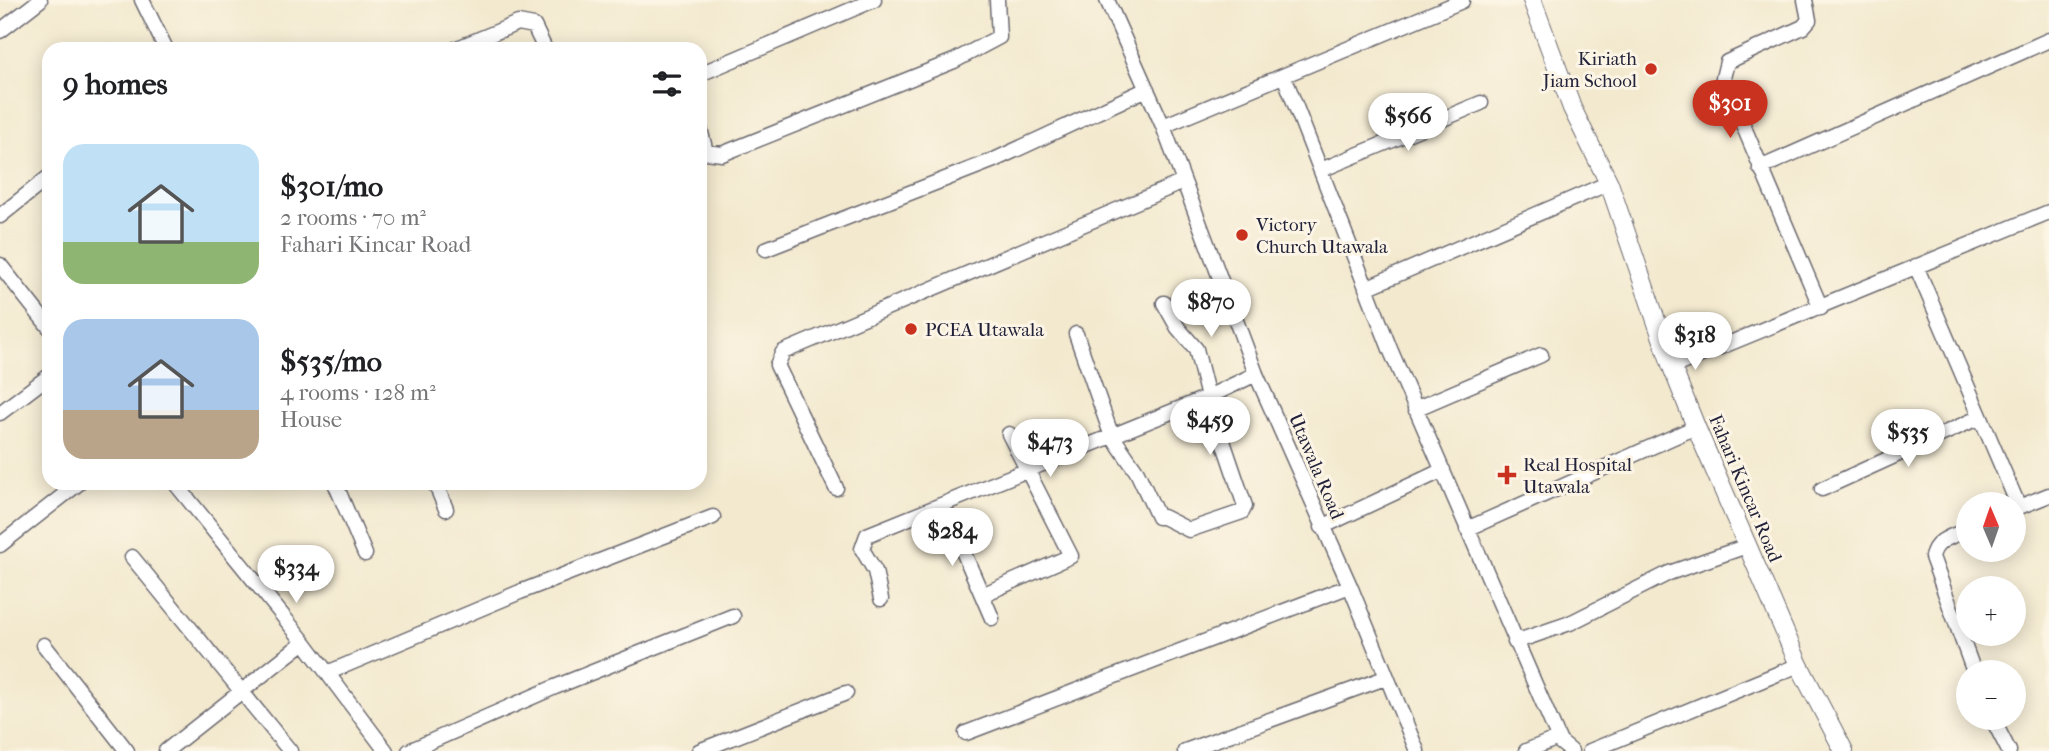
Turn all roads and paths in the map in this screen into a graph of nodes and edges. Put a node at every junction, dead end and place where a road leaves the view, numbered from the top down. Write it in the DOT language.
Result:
graph roads {
  1 [pos="40,0"];
  2 [pos="142,0"];
  3 [pos="874,0"];
  4 [pos="997,0"];
  5 [pos="1532,0"];
  6 [pos="1805,0"];
  7 [pos="1111,1"];
  8 [pos="1462,1"];
  9 [pos="0,31"];
  10 [pos="2049,40"];
  11 [pos="163,42"];
  12 [pos="473,42"];
  13 [pos="542,42"];
  14 [pos="707,71"];
  15 [pos="1284,76"];
  16 [pos="1147,89"];
  17 [pos="1481,103"];
  18 [pos="1163,126"];
  19 [pos="707,152"];
  20 [pos="1760,168"];
  21 [pos="1321,170"];
  22 [pos="1183,182"];
  23 [pos="42,183"];
  24 [pos="1609,183"];
  25 [pos="2049,212"];
  26 [pos="0,216"];
  27 [pos="766,249"];
  28 [pos="0,265"];
  29 [pos="1916,266"];
  30 [pos="1366,288"];
  31 [pos="1164,303"];
  32 [pos="1821,308"];
  33 [pos="42,318"];
  34 [pos="1076,334"];
  35 [pos="1541,355"];
  36 [pos="1672,367"];
  37 [pos="1256,374"];
  38 [pos="42,381"];
  39 [pos="1208,397"];
  40 [pos="1415,408"];
  41 [pos="0,414"];
  42 [pos="1980,416"];
  43 [pos="1696,427"];
  44 [pos="1009,434"];
  45 [pos="1111,435"];
  46 [pos="1025,470"];
  47 [pos="1443,470"];
  48 [pos="836,488"];
  49 [pos="1822,489"];
  50 [pos="70,490"];
  51 [pos="181,490"];
  52 [pos="338,490"];
  53 [pos="438,490"];
  54 [pos="2011,492"];
  55 [pos="2049,495"];
  56 [pos="2026,504"];
  57 [pos="943,505"];
  58 [pos="446,509"];
  59 [pos="713,517"];
  60 [pos="1322,527"];
  61 [pos="1467,529"];
  62 [pos="1956,535"];
  63 [pos="0,545"];
  64 [pos="1747,546"];
  65 [pos="365,554"];
  66 [pos="132,557"];
  67 [pos="1350,586"];
  68 [pos="982,595"];
  69 [pos="881,599"];
  70 [pos="733,616"];
  71 [pos="992,618"];
  72 [pos="304,642"];
  73 [pos="1516,642"];
  74 [pos="44,645"];
  75 [pos="1969,660"];
  76 [pos="1800,665"];
  77 [pos="327,673"];
  78 [pos="1385,678"];
  79 [pos="243,691"];
  80 [pos="846,693"];
  81 [pos="1998,730"];
  82 [pos="965,733"];
  83 [pos="1558,738"];
  84 [pos="127,751"];
  85 [pos="166,751"];
  86 [pos="289,751"];
  87 [pos="386,751"];
  88 [pos="409,751"];
  89 [pos="699,751"];
  90 [pos="1185,751"];
  91 [pos="1417,751"];
  92 [pos="1527,751"];
  93 [pos="1571,751"];
  94 [pos="1590,751"];
  95 [pos="1844,751"];
  96 [pos="2009,751"];
  1 -- 9 [label="street"];
  2 -- 11 [label="street"];
  3 -- 14 [label="street"];
  4 -- 19 [label="street"];
  5 -- 24 [label="street, Fahari Kincar Road"];
  6 -- 20 [label="street"];
  7 -- 16 [label="street, Utawala Road"];
  8 -- 15 [label="street"];
  10 -- 20 [label="street"];
  12 -- 13 [label="street"];
  15 -- 18 [label="street"];
  15 -- 21 [label="street"];
  16 -- 18 [label="street, Utawala Road"];
  16 -- 27 [label="street"];
  17 -- 21 [label="street"];
  18 -- 22 [label="street, Utawala Road"];
  20 -- 32 [label="street"];
  21 -- 30 [label="street"];
  22 -- 37 [label="street, Utawala Road"];
  22 -- 48 [label="street"];
  23 -- 26 [label="street"];
  24 -- 30 [label="street"];
  24 -- 36 [label="street, Fahari Kincar Road"];
  25 -- 29 [label="street"];
  28 -- 33 [label="street"];
  29 -- 32 [label="street"];
  29 -- 42 [label="street"];
  30 -- 40 [label="street"];
  31 -- 39 [label="street"];
  32 -- 36 [label="street"];
  34 -- 45 [label="street"];
  35 -- 40 [label="street"];
  36 -- 43 [label="street, Fahari Kincar Road"];
  37 -- 39 [label="street"];
  37 -- 60 [label="street, Utawala Road"];
  38 -- 41 [label="street"];
  39 -- 45 [label="street"];
  39 -- 45 [label="street"];
  40 -- 47 [label="street"];
  42 -- 49 [label="street"];
  42 -- 54 [label="street"];
  43 -- 61 [label="street"];
  43 -- 64 [label="street, Fahari Kincar Road"];
  44 -- 46 [label="street"];
  45 -- 46 [label="street"];
  46 -- 57 [label="street"];
  46 -- 68 [label="street"];
  47 -- 60 [label="street"];
  47 -- 61 [label="street"];
  50 -- 63 [label="street"];
  51 -- 72 [label="street"];
  52 -- 65 [label="street"];
  53 -- 58 [label="street"];
  55 -- 56 [label="street"];
  57 -- 68 [label="street"];
  57 -- 69 [label="street"];
  59 -- 77 [label="street"];
  60 -- 67 [label="street, Utawala Road"];
  61 -- 73 [label="street"];
  62 -- 75 [label="street"];
  64 -- 73 [label="street"];
  64 -- 76 [label="street, Fahari Kincar Road"];
  66 -- 79 [label="street"];
  67 -- 78 [label="street, Utawala Road"];
  67 -- 82 [label="street"];
  68 -- 71 [label="street"];
  70 -- 88 [label="street"];
  72 -- 77 [label="street"];
  72 -- 79 [label="street"];
  73 -- 83 [label="street"];
  74 -- 84 [label="street"];
  76 -- 94 [label="street"];
  76 -- 95 [label="street, Fahari Kincar Road"];
  77 -- 87 [label="street"];
  78 -- 90 [label="street"];
  78 -- 91 [label="street, Utawala Road"];
  79 -- 85 [label="street"];
  79 -- 86 [label="street"];
  80 -- 89 [label="street"];
  81 -- 96 [label="street"];
  83 -- 92 [label="street"];
  83 -- 93 [label="street"];
}
